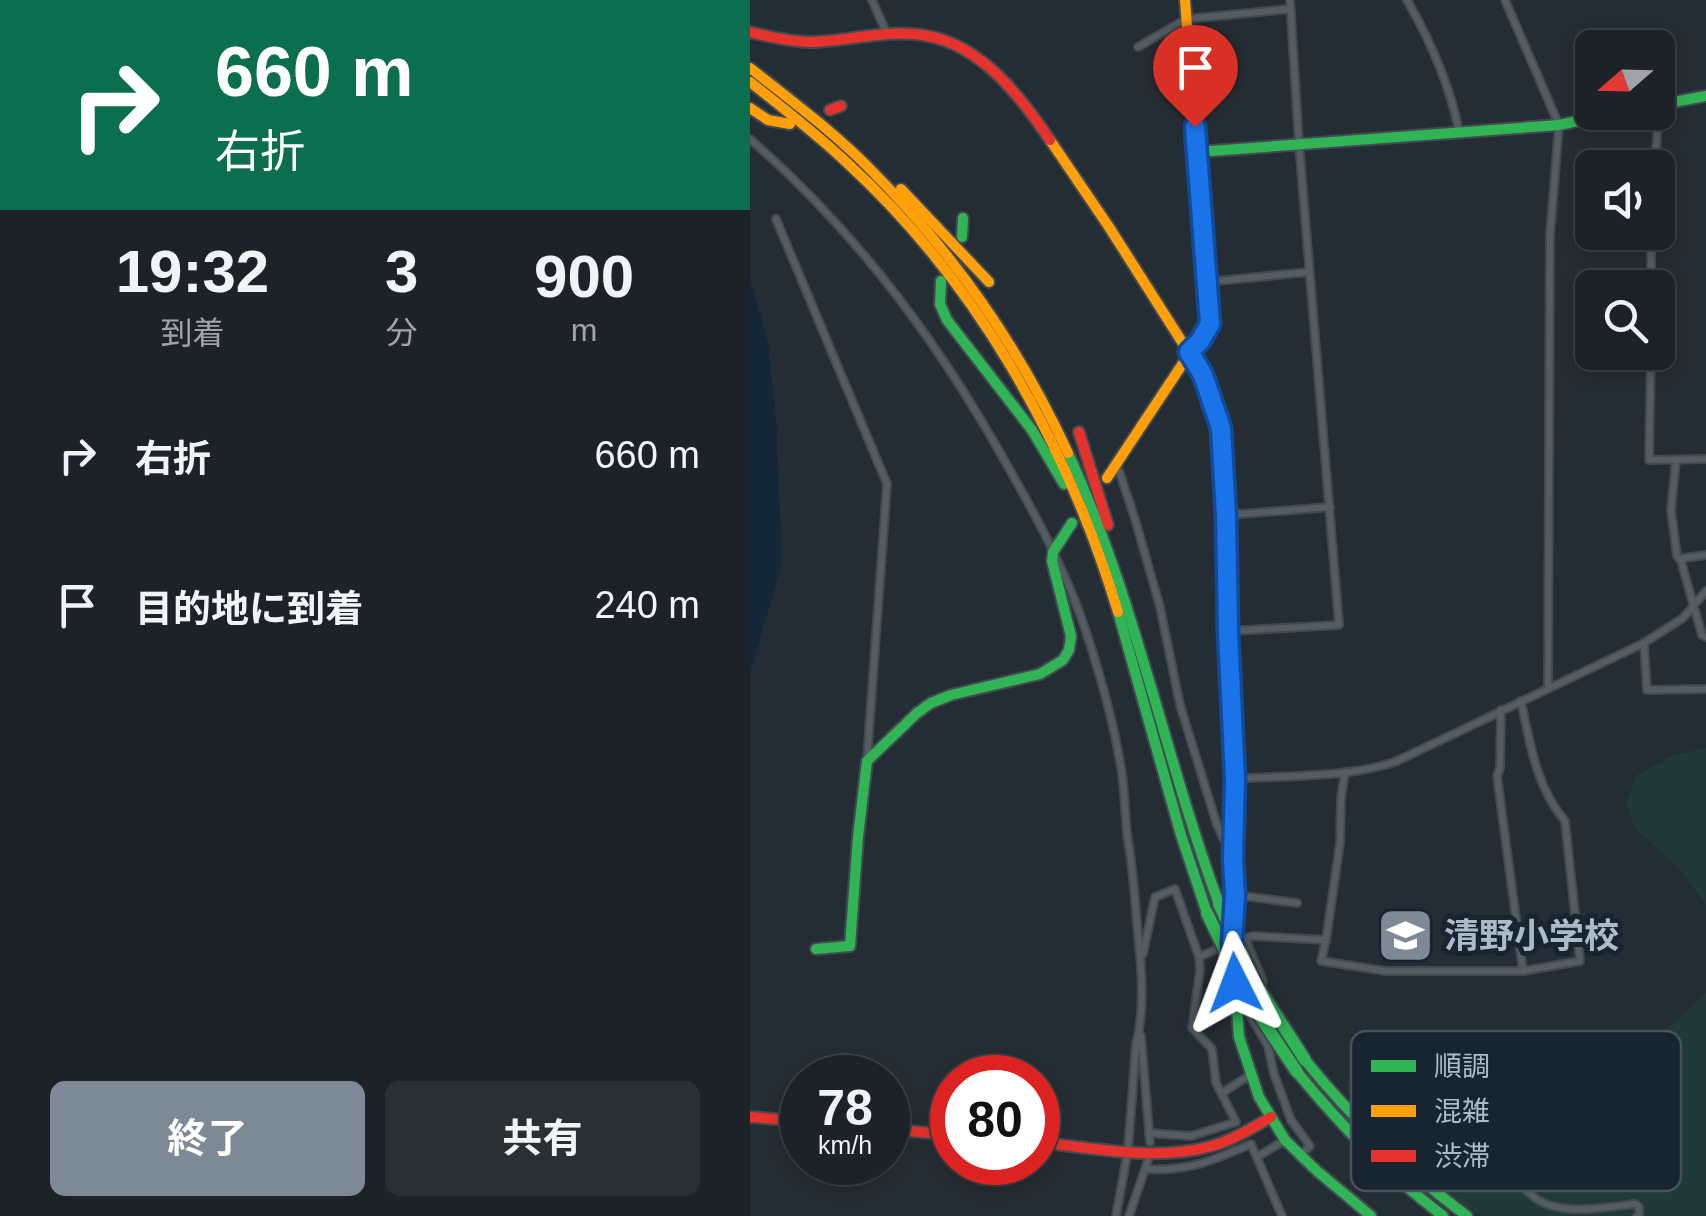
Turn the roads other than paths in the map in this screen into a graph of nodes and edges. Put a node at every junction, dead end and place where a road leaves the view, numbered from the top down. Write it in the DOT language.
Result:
graph roads {
  1 [pos="872,0"];
  2 [pos="1184,0"];
  3 [pos="1407,0"];
  4 [pos="1506,0"];
  5 [pos="1290,5"];
  6 [pos="1186,19"];
  7 [pos="750,32"];
  8 [pos="887,35"];
  9 [pos="1138,48"];
  10 [pos="750,68"];
  11 [pos="750,82"];
  12 [pos="1706,96"];
  13 [pos="795,101"];
  14 [pos="1675,102"];
  15 [pos="750,108"];
  16 [pos="1575,122"];
  17 [pos="790,124"];
  18 [pos="1559,125"];
  19 [pos="1459,132"];
  20 [pos="750,139"];
  21 [pos="1299,144"];
  22 [pos="1196,152"];
  23 [pos="963,218"];
  24 [pos="776,219"];
  25 [pos="962,237"];
  26 [pos="1310,272"];
  27 [pos="942,281"];
  28 [pos="989,282"];
  29 [pos="1206,282"];
  30 [pos="1189,352"];
  31 [pos="1650,370"];
  32 [pos="1078,432"];
  33 [pos="1706,459"];
  34 [pos="1676,460"];
  35 [pos="1117,466"];
  36 [pos="1107,478"];
  37 [pos="1330,506"];
  38 [pos="1226,515"];
  39 [pos="1072,523"];
  40 [pos="1053,552"];
  41 [pos="1706,556"];
  42 [pos="1681,561"];
  43 [pos="1706,591"];
  44 [pos="1695,605"];
  45 [pos="1116,606"];
  46 [pos="1228,631"];
  47 [pos="1706,638"];
  48 [pos="1644,643"];
  49 [pos="1150,684"];
  50 [pos="1548,688"];
  51 [pos="1706,688"];
  52 [pos="1521,700"];
  53 [pos="1502,710"];
  54 [pos="867,761"];
  55 [pos="1345,772"];
  56 [pos="1235,779"];
  57 [pos="1233,859"];
  58 [pos="1235,895"];
  59 [pos="1298,903"];
  60 [pos="1213,908"];
  61 [pos="1238,940"];
  62 [pos="1326,940"];
  63 [pos="816,949"];
  64 [pos="1200,957"];
  65 [pos="1523,970"];
  66 [pos="1142,975"];
  67 [pos="1140,1030"];
  68 [pos="1301,1066"];
  69 [pos="1250,1076"];
  70 [pos="1222,1092"];
  71 [pos="750,1117"];
  72 [pos="1270,1117"];
  73 [pos="1351,1117"];
  74 [pos="780,1120"];
  75 [pos="1351,1132"];
  76 [pos="1285,1140"];
  77 [pos="1060,1144"];
  78 [pos="1124,1150"];
  79 [pos="1300,1154"];
  80 [pos="1257,1157"];
  81 [pos="1411,1191"];
  82 [pos="1434,1191"];
  83 [pos="1528,1191"];
  84 [pos="1116,1216"];
  85 [pos="1129,1216"];
  86 [pos="1282,1216"];
  87 [pos="1371,1216"];
  88 [pos="1443,1216"];
  89 [pos="1468,1216"];
  90 [pos="1637,1216"];
  1 -- 8 [label="street"];
  2 -- 6 [label="main road"];
  3 -- 19 [label="street"];
  4 -- 18 [label="street"];
  5 -- 6 [label="street"];
  5 -- 21 [label="street"];
  6 -- 9 [label="street"];
  6 -- 22 [label="main road"];
  7 -- 8 [label="main road"];
  8 -- 30 [label="main road"];
  10 -- 13 [label="main road"];
  11 -- 45 [label="main road"];
  12 -- 14 [label="main road"];
  13 -- 28 [label="main road"];
  13 -- 49 [label="main road"];
  15 -- 17 [label="main road"];
  16 -- 18 [label="main road"];
  18 -- 19 [label="main road"];
  18 -- 50 [label="street"];
  19 -- 21 [label="main road"];
  20 -- 40 [label="street"];
  21 -- 22 [label="main road"];
  21 -- 26 [label="street"];
  22 -- 29 [label="main road"];
  23 -- 25 [label="main road"];
  24 -- 54 [label="street"];
  26 -- 29 [label="street"];
  26 -- 37 [label="street"];
  27 -- 45 [label="main road"];
  29 -- 30 [label="main road"];
  30 -- 35 [label="main road"];
  30 -- 38 [label="main road"];
  31 -- 34 [label="street"];
  32 -- 49 [label="main road"];
  33 -- 34 [label="street"];
  34 -- 42 [label="street"];
  35 -- 36 [label="main road"];
  35 -- 57 [label="street"];
  37 -- 38 [label="street"];
  37 -- 46 [label="street"];
  38 -- 46 [label="main road"];
  39 -- 40 [label="main road"];
  40 -- 54 [label="main road"];
  40 -- 66 [label="street"];
  41 -- 42 [label="street"];
  42 -- 44 [label="street"];
  43 -- 44 [label="street"];
  44 -- 47 [label="street"];
  44 -- 48 [label="street"];
  45 -- 60 [label="main road"];
  46 -- 56 [label="main road"];
  48 -- 50 [label="street"];
  48 -- 51 [label="street"];
  49 -- 60 [label="main road"];
  50 -- 52 [label="street"];
  52 -- 53 [label="street"];
  52 -- 65 [label="street"];
  53 -- 55 [label="street"];
  53 -- 65 [label="street"];
  54 -- 63 [label="main road"];
  55 -- 56 [label="street"];
  55 -- 62 [label="street"];
  56 -- 57 [label="main road"];
  57 -- 58 [label="main road"];
  58 -- 59 [label="street"];
  58 -- 61 [label="main road"];
  60 -- 68 [label="main road, bridge"];
  61 -- 62 [label="street"];
  61 -- 64 [label="street"];
  61 -- 69 [label="main road"];
  61 -- 79 [label="street"];
  62 -- 65 [label="street"];
  64 -- 66 [label="street"];
  64 -- 70 [label="street"];
  66 -- 67 [label="street"];
  67 -- 70 [label="street"];
  67 -- 78 [label="street"];
  68 -- 73 [label="main road"];
  68 -- 75 [label="main road"];
  69 -- 70 [label="street"];
  69 -- 72 [label="main road"];
  71 -- 74 [label="main road"];
  72 -- 76 [label="main road"];
  72 -- 78 [label="main road"];
  76 -- 79 [label="main road"];
  76 -- 80 [label="street"];
  77 -- 78 [label="main road"];
  78 -- 84 [label="street"];
  79 -- 87 [label="main road"];
  80 -- 85 [label="street"];
  80 -- 86 [label="street"];
  81 -- 88 [label="main road"];
  82 -- 89 [label="main road"];
  83 -- 90 [label="street"];
}
